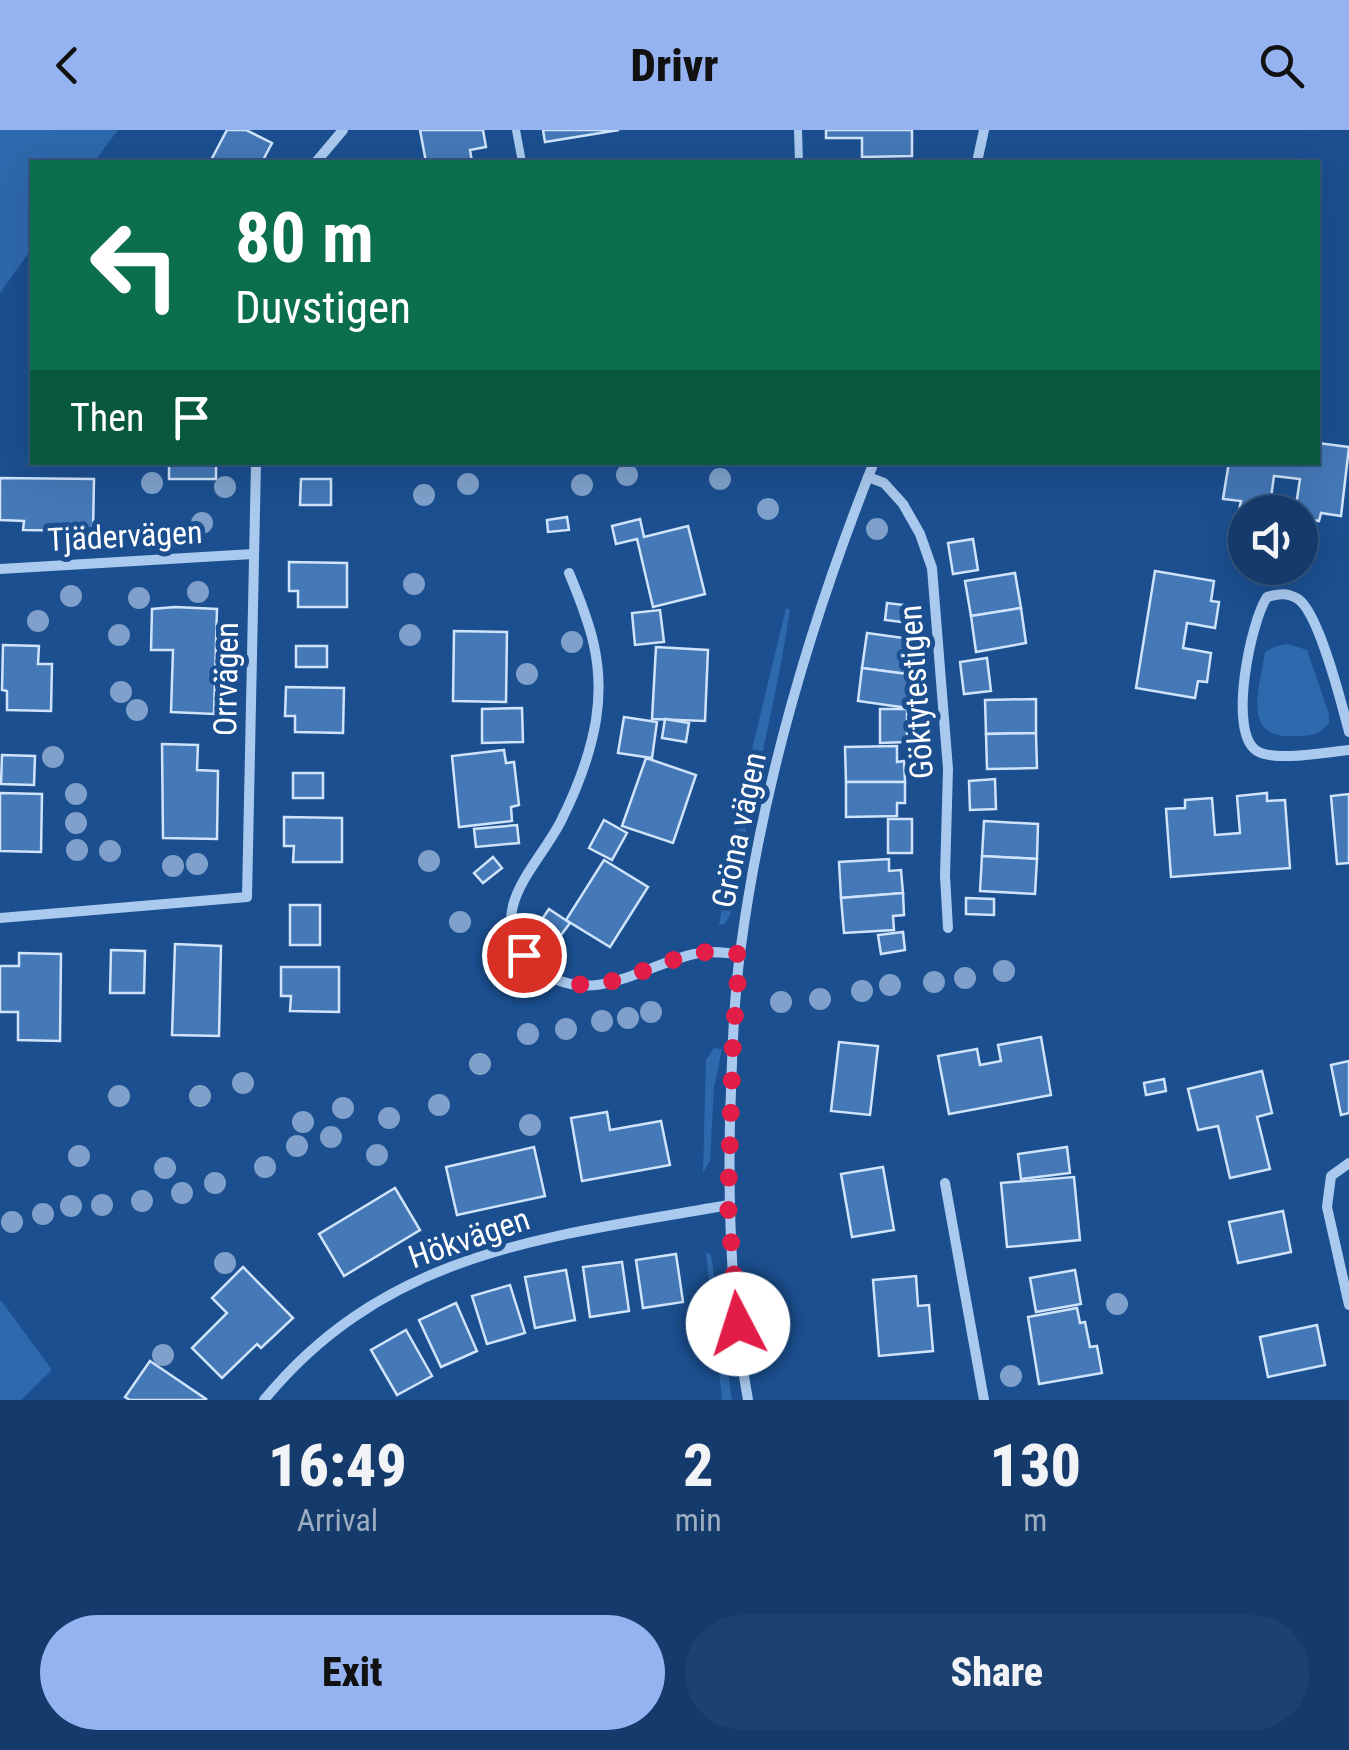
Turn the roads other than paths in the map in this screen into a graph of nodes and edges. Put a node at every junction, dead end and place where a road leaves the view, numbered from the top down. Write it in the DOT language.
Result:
graph roads {
  1 [pos="343,130"];
  2 [pos="516,130"];
  3 [pos="798,130"];
  4 [pos="984,130"];
  5 [pos="318,160"];
  6 [pos="522,160"];
  7 [pos="798,160"];
  8 [pos="977,160"];
  9 [pos="256,465"];
  10 [pos="873,465"];
  11 [pos="868,478"];
  12 [pos="253,554"];
  13 [pos="0,569"];
  14 [pos="569,572"];
  15 [pos="1349,732"];
  16 [pos="1349,750"];
  17 [pos="0,918"];
  18 [pos="948,928"];
  19 [pos="740,954"];
  20 [pos="1349,1163"];
  21 [pos="946,1183"];
  22 [pos="728,1205"];
  23 [pos="1349,1305"];
  24 [pos="264,1400"];
  25 [pos="748,1400"];
  26 [pos="984,1400"];
  1 -- 5 [label="street"];
  2 -- 6 [label="lane"];
  3 -- 7 [label="lane"];
  4 -- 8 [label="street"];
  9 -- 12 [label="street, Orrvägen"];
  10 -- 11 [label="street, Gröna vägen"];
  11 -- 18 [label="street, Göktytestigen"];
  11 -- 19 [label="street, Gröna vägen"];
  12 -- 13 [label="street, Tjädervägen"];
  12 -- 17 [label="street, Orrvägen"];
  14 -- 19 [label="street"];
  15 -- 16 [label="street"];
  19 -- 22 [label="street, Gröna vägen"];
  20 -- 23 [label="street"];
  21 -- 26 [label="street"];
  22 -- 24 [label="street, Hökvägen"];
  22 -- 25 [label="street, Gröna vägen"];
}
